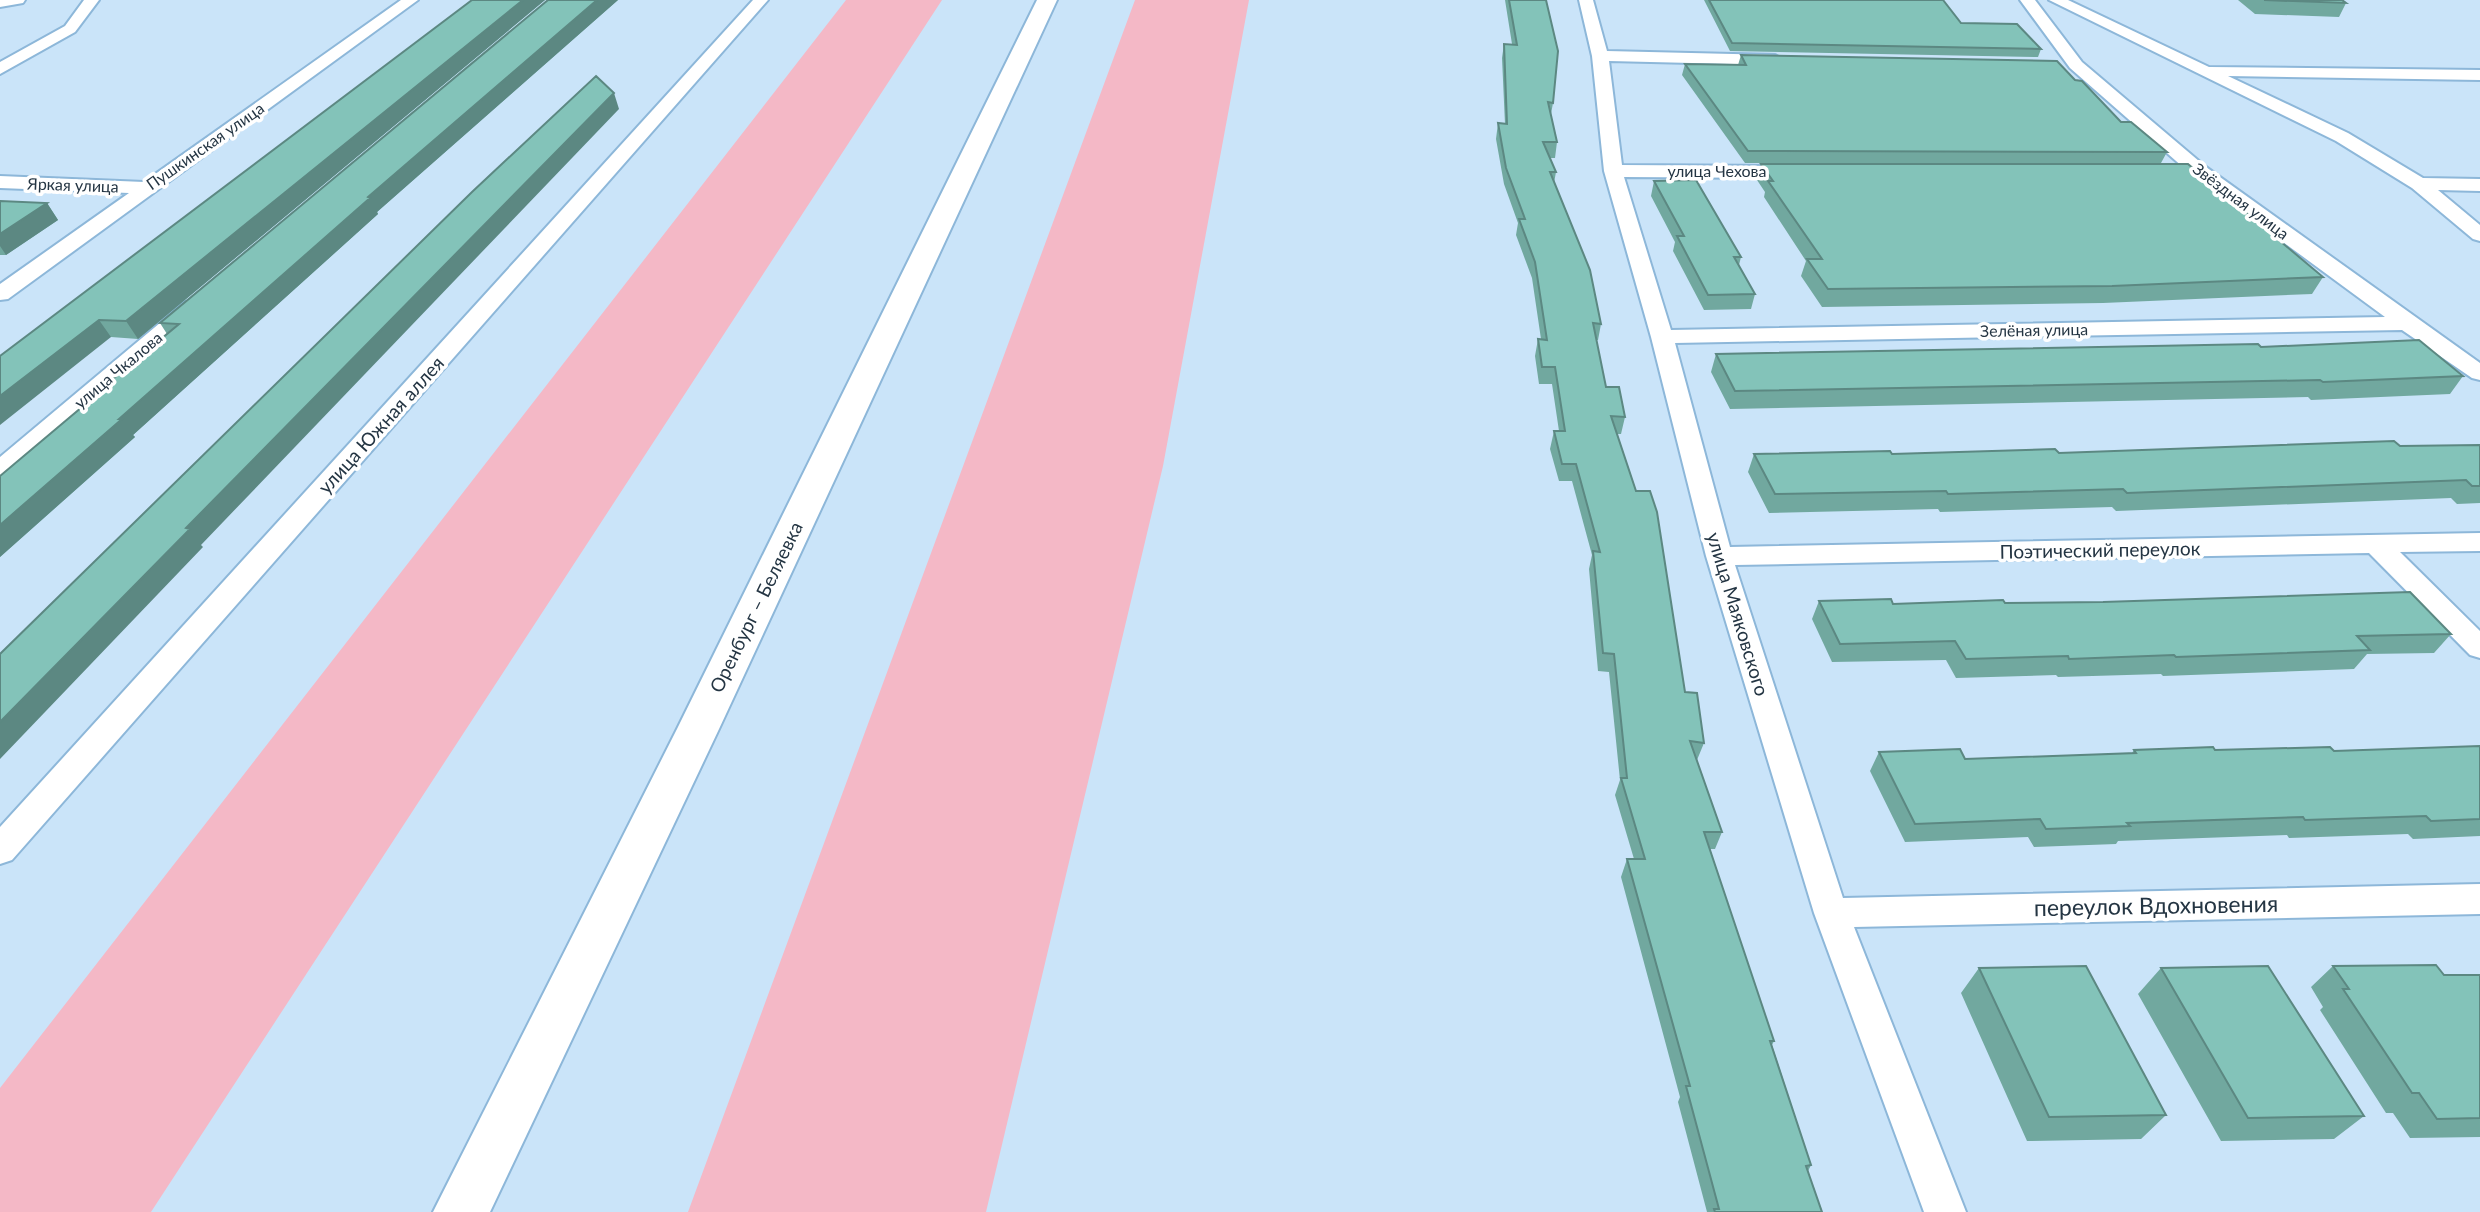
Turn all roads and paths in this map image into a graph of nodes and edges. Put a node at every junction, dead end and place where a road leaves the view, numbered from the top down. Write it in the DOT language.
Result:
graph roads {
  1 [pos="18,0"];
  2 [pos="93,0"];
  3 [pos="411,0"];
  4 [pos="761,0"];
  5 [pos="1047,0"];
  6 [pos="1586,0"];
  7 [pos="2027,0"];
  8 [pos="2056,0"];
  9 [pos="0,3"];
  10 [pos="1600,56"];
  11 [pos="1790,60"];
  12 [pos="2049,65"];
  13 [pos="2076,65"];
  14 [pos="0,69"];
  15 [pos="2204,71"];
  16 [pos="2480,75"];
  17 [pos="1613,171"];
  18 [pos="2199,171"];
  19 [pos="1817,172"];
  20 [pos="2172,172"];
  21 [pos="0,182"];
  22 [pos="2418,184"];
  23 [pos="2480,186"];
  24 [pos="145,188"];
  25 [pos="2480,235"];
  26 [pos="211,293"];
  27 [pos="0,294"];
  28 [pos="2407,323"];
  29 [pos="1662,337"];
  30 [pos="2480,373"];
  31 [pos="0,470"];
  32 [pos="2480,542"];
  33 [pos="2375,543"];
  34 [pos="1720,556"];
  35 [pos="2480,648"];
  36 [pos="0,850"];
  37 [pos="2480,899"];
  38 [pos="1831,913"];
  39 [pos="461,1212"];
  40 [pos="1945,1212"];
  1 -- 9 [label="street"];
  2 -- 14 [label="street"];
  3 -- 24 [label="street, Пушкинская улица"];
  4 -- 36 [label="street, улица Южная аллея"];
  5 -- 39 [label="main road, Оренбург – Беляевка"];
  6 -- 10 [label="street, улица Маяковского"];
  7 -- 13 [label="street, Звёздная улица"];
  8 -- 15 [label="street"];
  10 -- 11 [label="street"];
  10 -- 17 [label="street, улица Маяковского"];
  12 -- 13 [label="street"];
  13 -- 18 [label="street, Звёздная улица"];
  15 -- 16 [label="street"];
  15 -- 22 [label="street"];
  17 -- 19 [label="street, улица Чехова"];
  17 -- 29 [label="street, улица Маяковского"];
  18 -- 20 [label="street"];
  18 -- 28 [label="street, Звёздная улица"];
  21 -- 24 [label="street, Яркая улица"];
  22 -- 23 [label="street"];
  22 -- 25 [label="street"];
  24 -- 27 [label="street, Пушкинская улица"];
  26 -- 31 [label="street, улица Чкалова"];
  28 -- 29 [label="street, Зелёная улица"];
  28 -- 30 [label="street, Звёздная улица"];
  29 -- 34 [label="street, улица Маяковского"];
  32 -- 33 [label="street, Поэтический переулок"];
  33 -- 34 [label="street, Поэтический переулок"];
  33 -- 35 [label="street"];
  34 -- 38 [label="street, улица Маяковского"];
  37 -- 38 [label="street, переулок Вдохновения"];
  38 -- 40 [label="street, улица Маяковского"];
}
